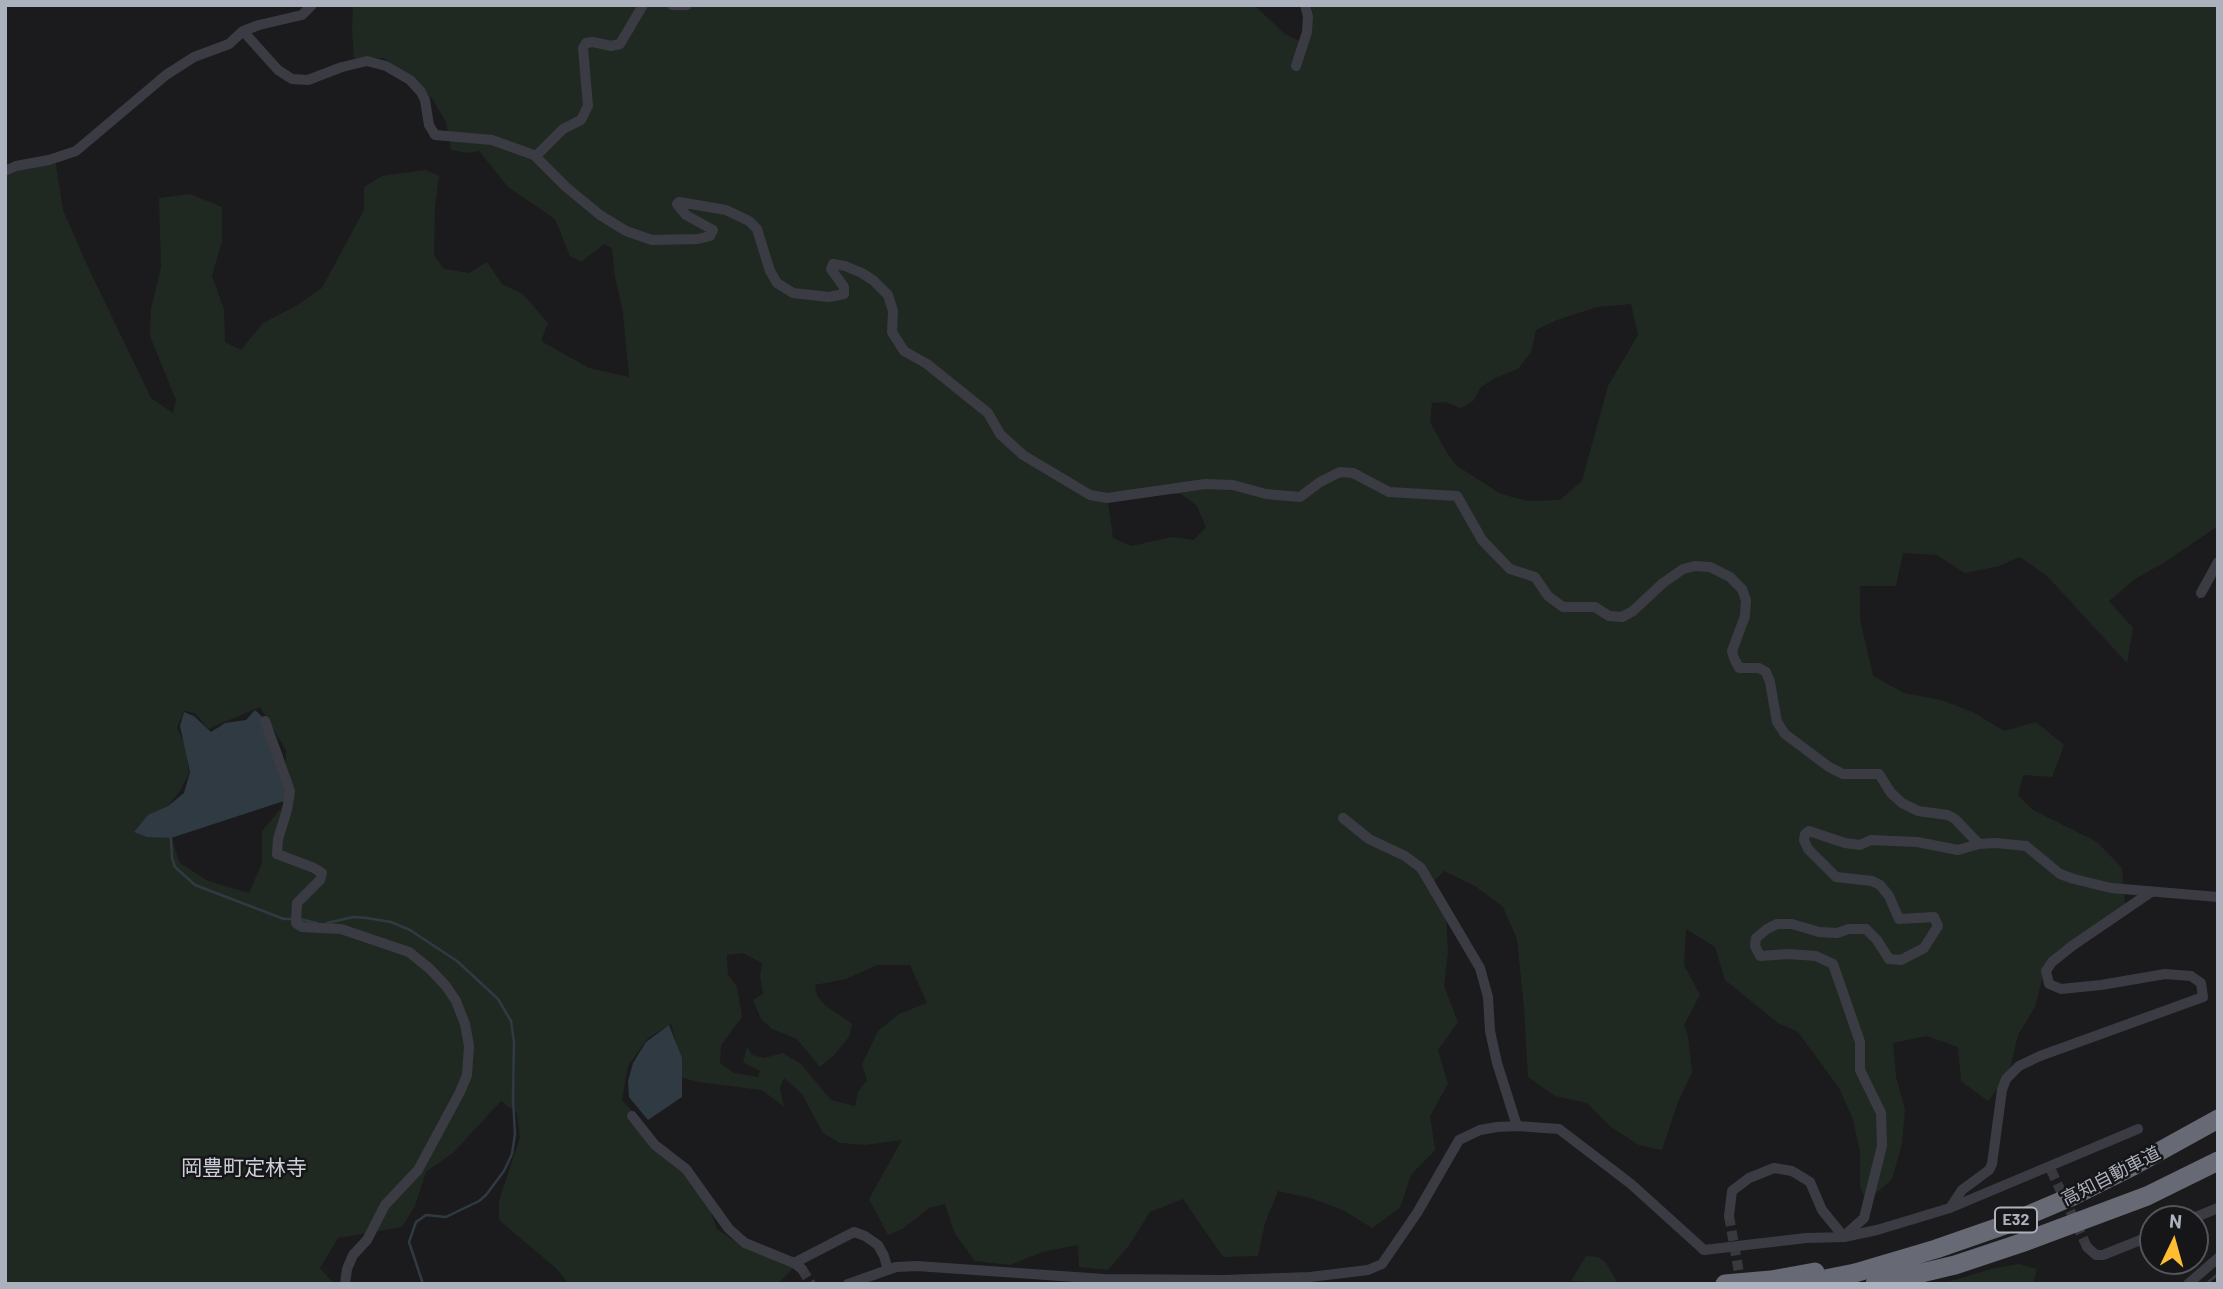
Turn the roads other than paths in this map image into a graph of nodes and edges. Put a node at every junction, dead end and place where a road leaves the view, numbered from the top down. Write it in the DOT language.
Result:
graph roads {
  1 [pos="312,5"];
  2 [pos="643,5"];
  3 [pos="673,5"];
  4 [pos="687,5"];
  5 [pos="1305,5"];
  6 [pos="243,31"];
  7 [pos="1296,66"];
  8 [pos="537,156"];
  9 [pos="5,171"];
  10 [pos="2218,562"];
  11 [pos="2201,593"];
  12 [pos="265,721"];
  13 [pos="1343,818"];
  14 [pos="1979,844"];
  15 [pos="2151,892"];
  16 [pos="2218,897"];
  17 [pos="632,1116"];
  18 [pos="2218,1119"];
  19 [pos="1517,1126"];
  20 [pos="2138,1129"];
  21 [pos="2218,1161"];
  22 [pos="1950,1209"];
  23 [pos="1729,1216"];
  24 [pos="1844,1237"];
  25 [pos="2139,1241"];
  26 [pos="2087,1247"];
  27 [pos="1936,1250"];
  28 [pos="2218,1258"];
  29 [pos="1955,1265"];
  30 [pos="888,1270"];
  31 [pos="345,1284"];
  32 [pos="848,1284"];
  33 [pos="1725,1284"];
  34 [pos="1800,1284"];
  35 [pos="1875,1284"];
  36 [pos="1901,1284"];
  37 [pos="2188,1284"];
  1 -- 6 [label="street"];
  2 -- 8 [label="street"];
  3 -- 4 [label="street"];
  5 -- 7 [label="street"];
  6 -- 8 [label="street"];
  6 -- 9 [label="street"];
  8 -- 14 [label="street"];
  10 -- 11 [label="street"];
  12 -- 31 [label="street"];
  13 -- 19 [label="street"];
  14 -- 15 [label="street"];
  14 -- 24 [label="street"];
  15 -- 16 [label="street"];
  15 -- 22 [label="street"];
  17 -- 30 [label="street"];
  18 -- 27 [label="highway, 高知自動車道 / E32"];
  19 -- 24 [label="street"];
  19 -- 30 [label="street"];
  20 -- 22 [label="street"];
  21 -- 29 [label="highway, 高知自動車道 / E32"];
  22 -- 24 [label="street"];
  23 -- 24 [label="street"];
  25 -- 26 [label="street"];
  27 -- 33 [label="highway"];
  27 -- 34 [label="highway, 高知自動車道 / E32"];
  28 -- 37 [label="street"];
  29 -- 35 [label="highway, 高知自動車道 / E32"];
  29 -- 36 [label="highway"];
  30 -- 32 [label="street"];
}
